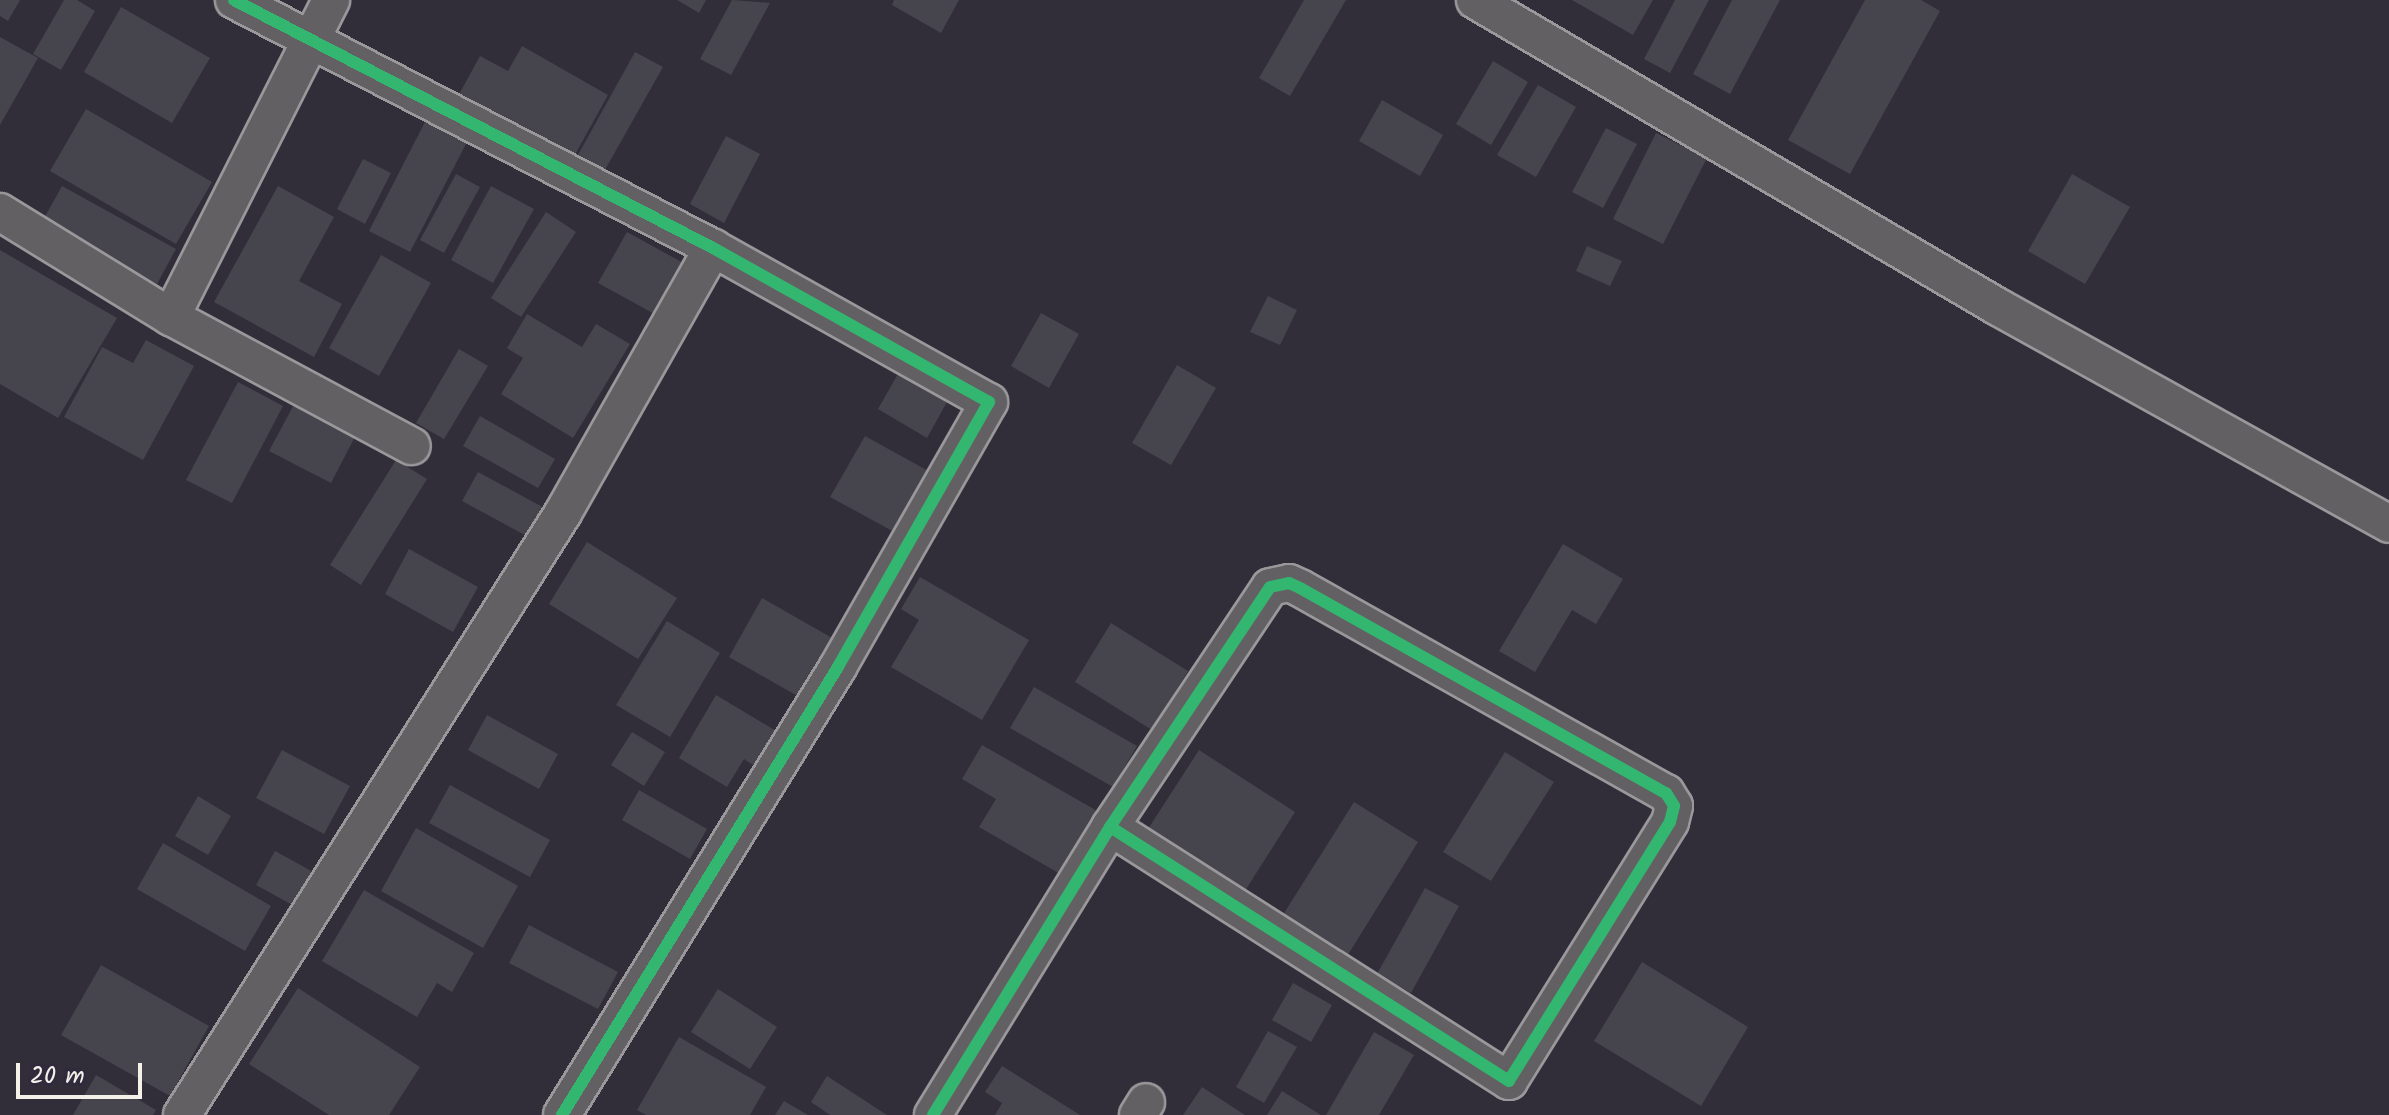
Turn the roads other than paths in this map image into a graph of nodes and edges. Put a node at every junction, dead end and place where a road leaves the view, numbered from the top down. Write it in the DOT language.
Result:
graph roads {
  1 [pos="234,0"];
  2 [pos="331,0"];
  3 [pos="1475,0"];
  4 [pos="309,40"];
  5 [pos="0,212"];
  6 [pos="713,248"];
  7 [pos="171,317"];
  8 [pos="412,446"];
  9 [pos="2389,524"];
  10 [pos="1110,827"];
  11 [pos="182,1115"];
  12 [pos="562,1115"];
  13 [pos="933,1115"];
  1 -- 4 [label="street"];
  2 -- 4 [label="street"];
  3 -- 9 [label="street"];
  4 -- 6 [label="street"];
  4 -- 7 [label="street"];
  5 -- 7 [label="street"];
  6 -- 11 [label="street"];
  6 -- 12 [label="street"];
  7 -- 8 [label="street"];
  10 -- 10 [label="street"];
  10 -- 13 [label="street"];
}
